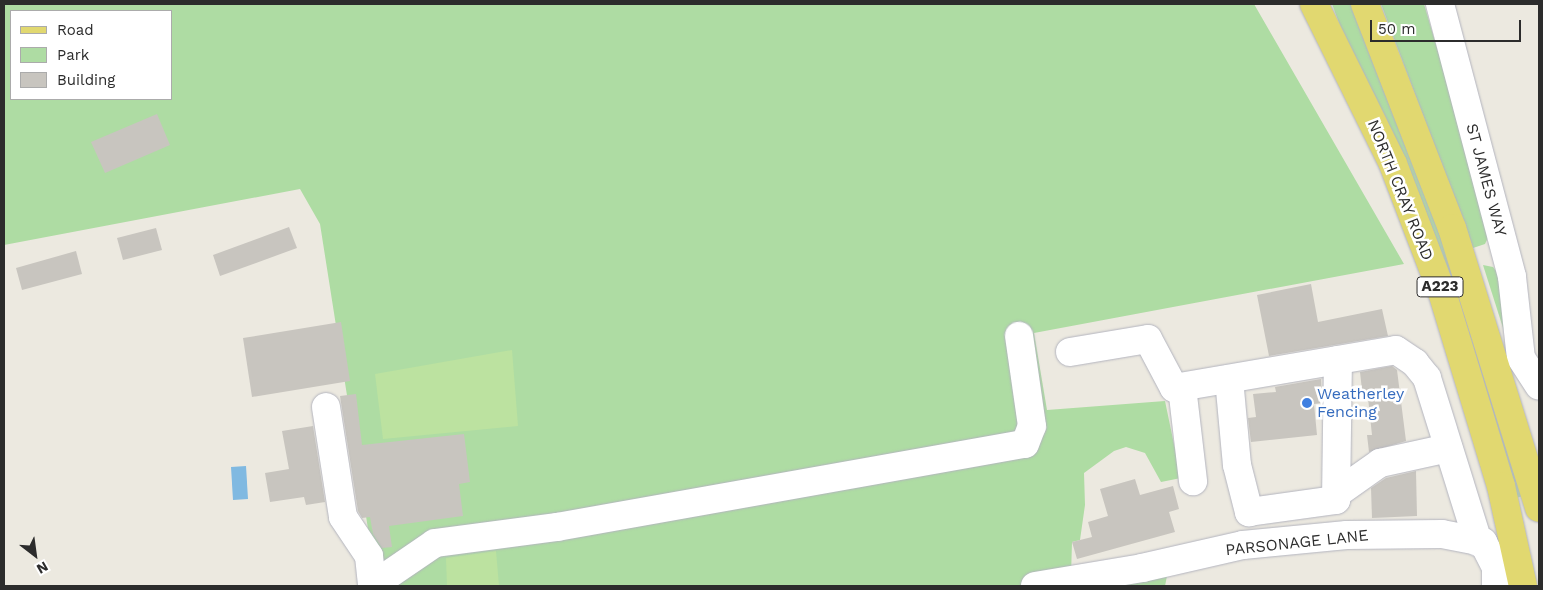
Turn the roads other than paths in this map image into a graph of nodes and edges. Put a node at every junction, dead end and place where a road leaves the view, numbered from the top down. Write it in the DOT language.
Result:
graph roads {
  1 [pos="1314,4"];
  2 [pos="1365,4"];
  3 [pos="1440,4"];
  4 [pos="1019,336"];
  5 [pos="1070,352"];
  6 [pos="1338,360"];
  7 [pos="1229,378"];
  8 [pos="1539,386"];
  9 [pos="1182,387"];
  10 [pos="326,407"];
  11 [pos="1448,448"];
  12 [pos="1193,481"];
  13 [pos="1336,494"];
  14 [pos="1539,508"];
  15 [pos="1478,542"];
  16 [pos="372,586"];
  17 [pos="1035,586"];
  18 [pos="1496,586"];
  19 [pos="1523,586"];
  1 -- 19 [label="main road, NORTH CRAY ROAD / A223"];
  2 -- 14 [label="main road, NORTH CRAY ROAD / A223"];
  3 -- 8 [label="street, ST JAMES WAY"];
  4 -- 16 [label="street"];
  5 -- 9 [label="street"];
  6 -- 7 [label="street"];
  6 -- 11 [label="street"];
  6 -- 13 [label="street"];
  7 -- 9 [label="street"];
  7 -- 13 [label="street"];
  9 -- 12 [label="street"];
  10 -- 16 [label="street"];
  11 -- 13 [label="street"];
  11 -- 15 [label="street"];
  15 -- 17 [label="street, PARSONAGE LANE"];
  15 -- 18 [label="street"];
}
